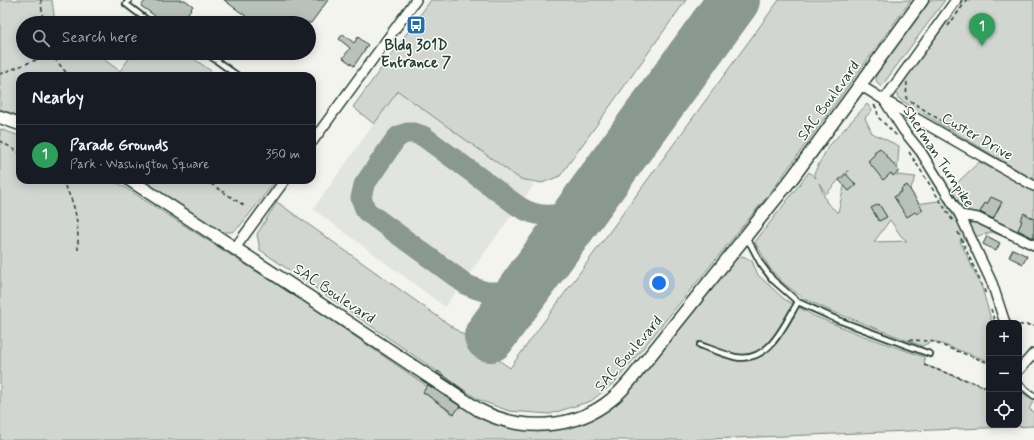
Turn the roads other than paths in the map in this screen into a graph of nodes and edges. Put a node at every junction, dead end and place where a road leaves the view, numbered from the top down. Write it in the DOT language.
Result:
graph roads {
  1 [pos="128,0"];
  2 [pos="416,0"];
  3 [pos="922,0"];
  4 [pos="956,0"];
  5 [pos="142,16"];
  6 [pos="216,60"];
  7 [pos="232,72"];
  8 [pos="860,85"];
  9 [pos="884,100"];
  10 [pos="0,117"];
  11 [pos="16,123"];
  12 [pos="316,131"];
  13 [pos="136,184"];
  14 [pos="282,184"];
  15 [pos="1034,186"];
  16 [pos="960,215"];
  17 [pos="745,238"];
  18 [pos="1034,245"];
  19 [pos="235,248"];
  20 [pos="798,302"];
  21 [pos="1003,320"];
  22 [pos="700,345"];
  23 [pos="1034,353"];
  24 [pos="930,354"];
  25 [pos="1022,367"];
  26 [pos="1022,386"];
  27 [pos="1034,396"];
  1 -- 5 [label="lane"];
  2 -- 12 [label="street"];
  3 -- 8 [label="street, SAC Boulevard"];
  4 -- 9 [label="street"];
  6 -- 7 [label="lane"];
  8 -- 9 [label="street, Sherman Turnpike"];
  8 -- 17 [label="street, SAC Boulevard"];
  9 -- 15 [label="street, Custer Drive"];
  9 -- 16 [label="street, Sherman Turnpike"];
  10 -- 11 [label="street"];
  13 -- 19 [label="street, SAC Boulevard"];
  14 -- 19 [label="street"];
  16 -- 18 [label="street"];
  16 -- 21 [label="street, Sherman Turnpike"];
  17 -- 19 [label="street, SAC Boulevard"];
  17 -- 20 [label="lane"];
  20 -- 22 [label="lane"];
  20 -- 24 [label="lane"];
  23 -- 25 [label="street"];
  26 -- 27 [label="lane"];
}
